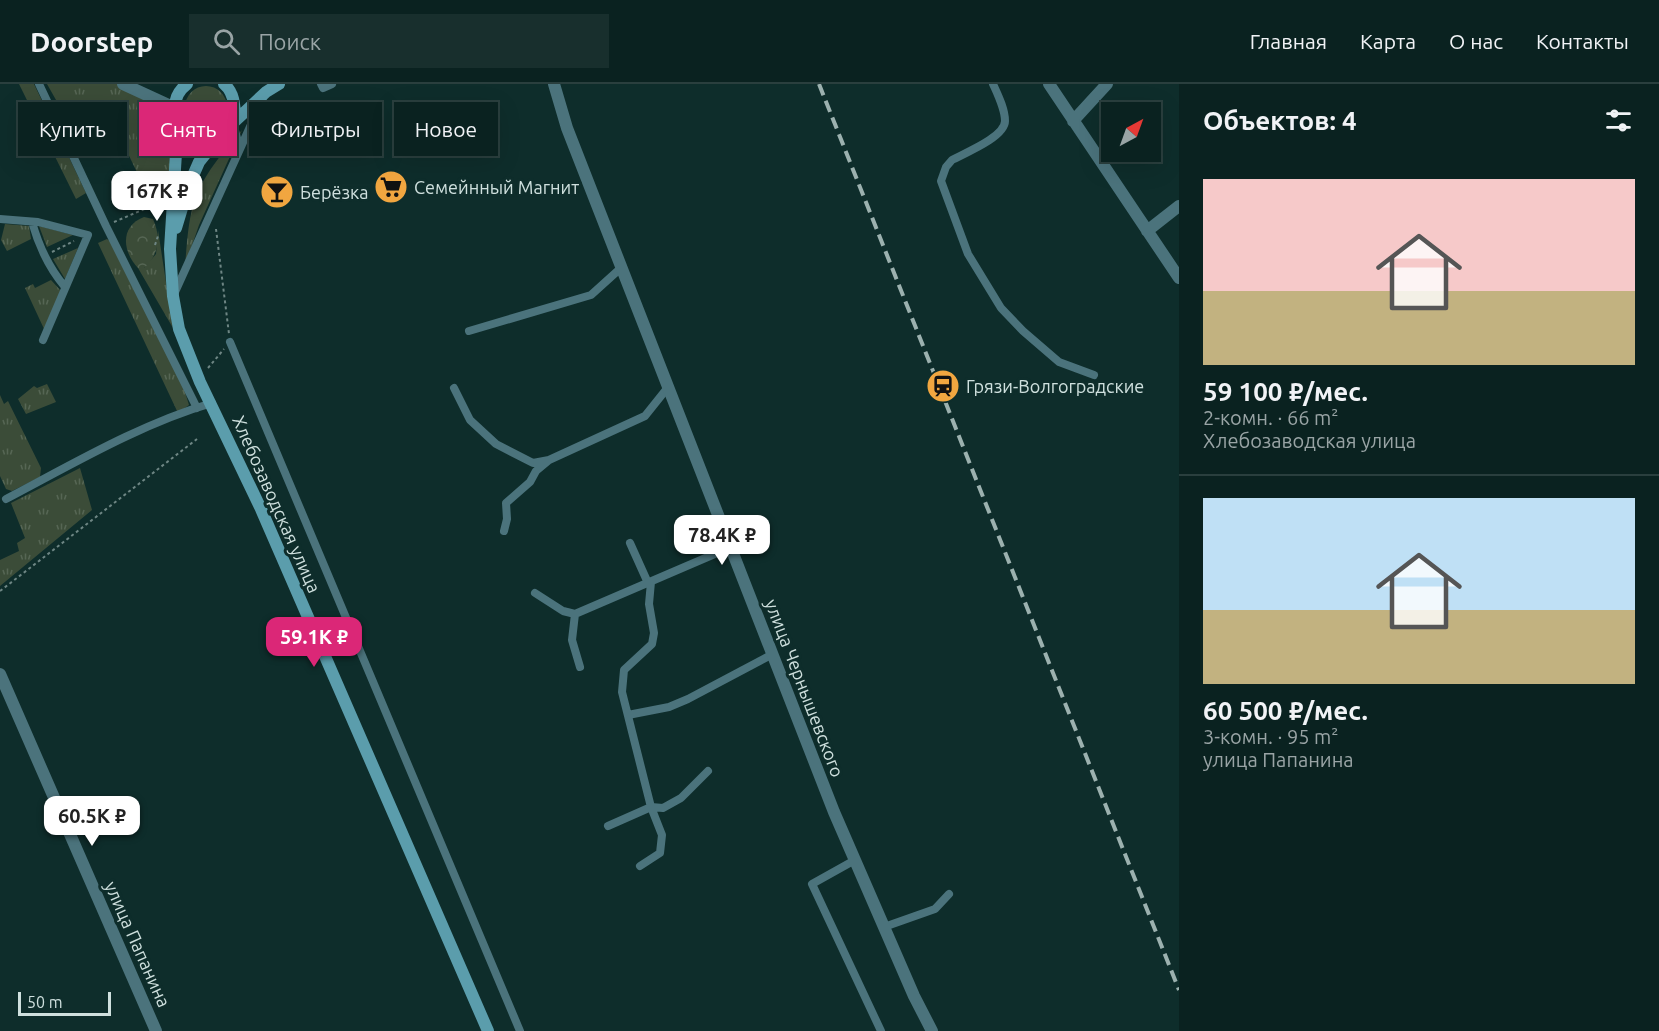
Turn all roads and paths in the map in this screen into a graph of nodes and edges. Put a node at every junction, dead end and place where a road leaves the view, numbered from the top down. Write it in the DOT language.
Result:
graph roads {
  1 [pos="39,84"];
  2 [pos="123,84"];
  3 [pos="187,84"];
  4 [pos="224,84"];
  5 [pos="279,84"];
  6 [pos="321,84"];
  7 [pos="332,84"];
  8 [pos="554,84"];
  9 [pos="993,84"];
  10 [pos="1049,84"];
  11 [pos="1107,84"];
  12 [pos="266,92"];
  13 [pos="162,102"];
  14 [pos="176,102"];
  15 [pos="234,102"];
  16 [pos="237,119"];
  17 [pos="1073,121"];
  18 [pos="237,143"];
  19 [pos="240,149"];
  20 [pos="176,156"];
  21 [pos="204,156"];
  22 [pos="1179,206"];
  23 [pos="213,209"];
  24 [pos="0,219"];
  25 [pos="32,222"];
  26 [pos="1147,231"];
  27 [pos="170,249"];
  28 [pos="622,267"];
  29 [pos="1179,278"];
  30 [pos="65,287"];
  31 [pos="173,296"];
  32 [pos="469,331"];
  33 [pos="43,340"];
  34 [pos="230,342"];
  35 [pos="1094,375"];
  36 [pos="200,382"];
  37 [pos="669,386"];
  38 [pos="454,388"];
  39 [pos="212,403"];
  40 [pos="197,408"];
  41 [pos="197,439"];
  42 [pos="549,460"];
  43 [pos="6,499"];
  44 [pos="504,531"];
  45 [pos="630,543"];
  46 [pos="731,547"];
  47 [pos="650,583"];
  48 [pos="0,591"];
  49 [pos="536,593"];
  50 [pos="575,614"];
  51 [pos="772,654"];
  52 [pos="580,667"];
  53 [pos="0,674"];
  54 [pos="628,715"];
  55 [pos="708,771"];
  56 [pos="651,807"];
  57 [pos="608,826"];
  58 [pos="855,860"];
  59 [pos="640,866"];
  60 [pos="949,894"];
  61 [pos="884,927"];
  62 [pos="156,1031"];
  63 [pos="488,1031"];
  64 [pos="520,1031"];
  65 [pos="881,1031"];
  66 [pos="932,1031"];
  1 -- 40 [label="lane"];
  2 -- 13 [label="street"];
  3 -- 14 [label="street"];
  4 -- 15 [label="street"];
  5 -- 12 [label="street"];
  6 -- 7 [label="lane"];
  8 -- 28 [label="street, улица Чернышевского"];
  9 -- 35 [label="lane"];
  10 -- 17 [label="street"];
  11 -- 17 [label="street"];
  12 -- 16 [label="street"];
  12 -- 19 [label="lane"];
  17 -- 26 [label="street"];
  18 -- 19 [label="lane"];
  19 -- 23 [label="lane"];
  20 -- 27 [label="street"];
  21 -- 27 [label="street"];
  22 -- 26 [label="street"];
  23 -- 31 [label="lane"];
  23 -- 34 [label="path"];
  24 -- 25 [label="lane"];
  25 -- 30 [label="lane"];
  25 -- 30 [label="lane"];
  26 -- 29 [label="street"];
  27 -- 31 [label="street, Хлебозаводская улица"];
  28 -- 32 [label="lane"];
  28 -- 37 [label="street, улица Чернышевского"];
  30 -- 33 [label="lane"];
  31 -- 36 [label="street, Хлебозаводская улица"];
  34 -- 36 [label="path"];
  34 -- 64 [label="lane"];
  36 -- 39 [label="street, Хлебозаводская улица"];
  37 -- 42 [label="lane"];
  37 -- 46 [label="street, улица Чернышевского"];
  38 -- 42 [label="lane"];
  39 -- 40 [label="lane"];
  39 -- 63 [label="street, Хлебозаводская улица"];
  40 -- 43 [label="lane"];
  41 -- 48 [label="path"];
  42 -- 44 [label="lane"];
  45 -- 47 [label="lane"];
  46 -- 47 [label="lane"];
  46 -- 51 [label="street, улица Чернышевского"];
  47 -- 50 [label="lane"];
  47 -- 54 [label="lane"];
  49 -- 50 [label="lane"];
  50 -- 52 [label="lane"];
  51 -- 54 [label="lane"];
  51 -- 58 [label="street, улица Чернышевского"];
  53 -- 62 [label="street, улица Папанина"];
  54 -- 56 [label="lane"];
  55 -- 56 [label="lane"];
  56 -- 57 [label="lane"];
  56 -- 59 [label="lane"];
  58 -- 61 [label="street, улица Чернышевского"];
  58 -- 65 [label="lane"];
  60 -- 61 [label="lane"];
  61 -- 66 [label="street, улица Чернышевского"];
}
